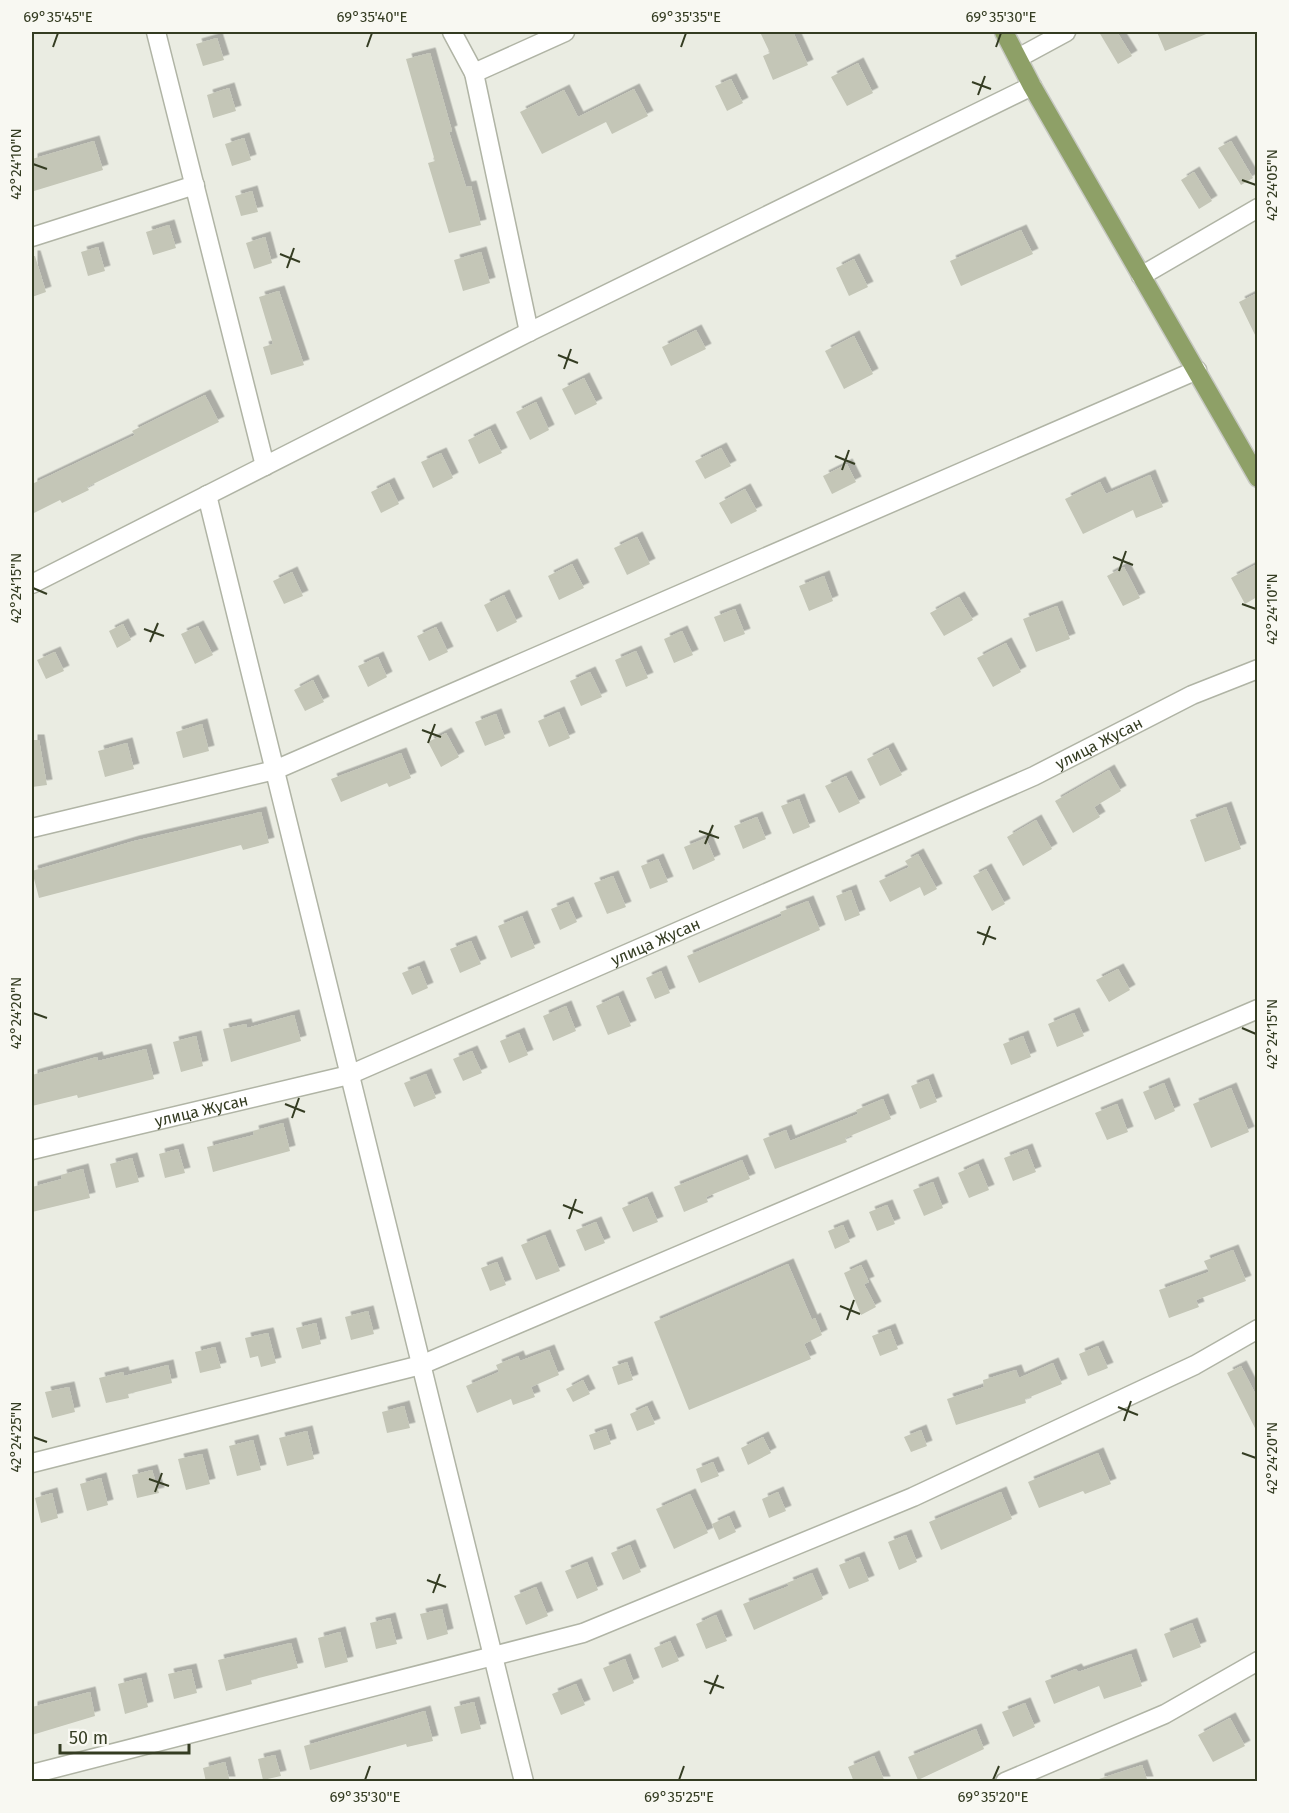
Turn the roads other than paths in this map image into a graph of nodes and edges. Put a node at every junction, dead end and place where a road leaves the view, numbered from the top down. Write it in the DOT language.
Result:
graph roads {
  1 [pos="156,32"];
  2 [pos="452,32"];
  3 [pos="565,32"];
  4 [pos="1004,32"];
  5 [pos="1066,32"];
  6 [pos="1018,58"];
  7 [pos="474,73"];
  8 [pos="1032,86"];
  9 [pos="195,185"];
  10 [pos="1257,208"];
  11 [pos="32,237"];
  12 [pos="1141,276"];
  13 [pos="529,332"];
  14 [pos="1197,370"];
  15 [pos="265,466"];
  16 [pos="1257,478"];
  17 [pos="207,495"];
  18 [pos="32,584"];
  19 [pos="1257,669"];
  20 [pos="275,770"];
  21 [pos="32,828"];
  22 [pos="1257,1009"];
  23 [pos="349,1075"];
  24 [pos="32,1150"];
  25 [pos="1257,1329"];
  26 [pos="421,1365"];
  27 [pos="32,1463"];
  28 [pos="493,1658"];
  29 [pos="1257,1661"];
  30 [pos="32,1774"];
  31 [pos="524,1782"];
  32 [pos="1005,1782"];
  1 -- 9 [label="street"];
  2 -- 7 [label="street"];
  3 -- 7 [label="street"];
  4 -- 6 [label="main road"];
  5 -- 6 [label="street"];
  6 -- 8 [label="main road"];
  7 -- 13 [label="street"];
  8 -- 12 [label="main road"];
  8 -- 13 [label="street"];
  9 -- 11 [label="street"];
  9 -- 15 [label="street"];
  10 -- 12 [label="street"];
  12 -- 14 [label="main road"];
  13 -- 15 [label="street"];
  14 -- 16 [label="main road"];
  14 -- 20 [label="street"];
  15 -- 17 [label="street"];
  17 -- 18 [label="street"];
  17 -- 20 [label="street"];
  19 -- 23 [label="street, улица Жусан"];
  20 -- 21 [label="street"];
  20 -- 23 [label="street"];
  22 -- 26 [label="street"];
  23 -- 24 [label="street, улица Жусан"];
  23 -- 26 [label="street"];
  25 -- 28 [label="street"];
  26 -- 27 [label="street"];
  26 -- 28 [label="street"];
  28 -- 30 [label="street"];
  28 -- 31 [label="street"];
  29 -- 32 [label="street"];
}
